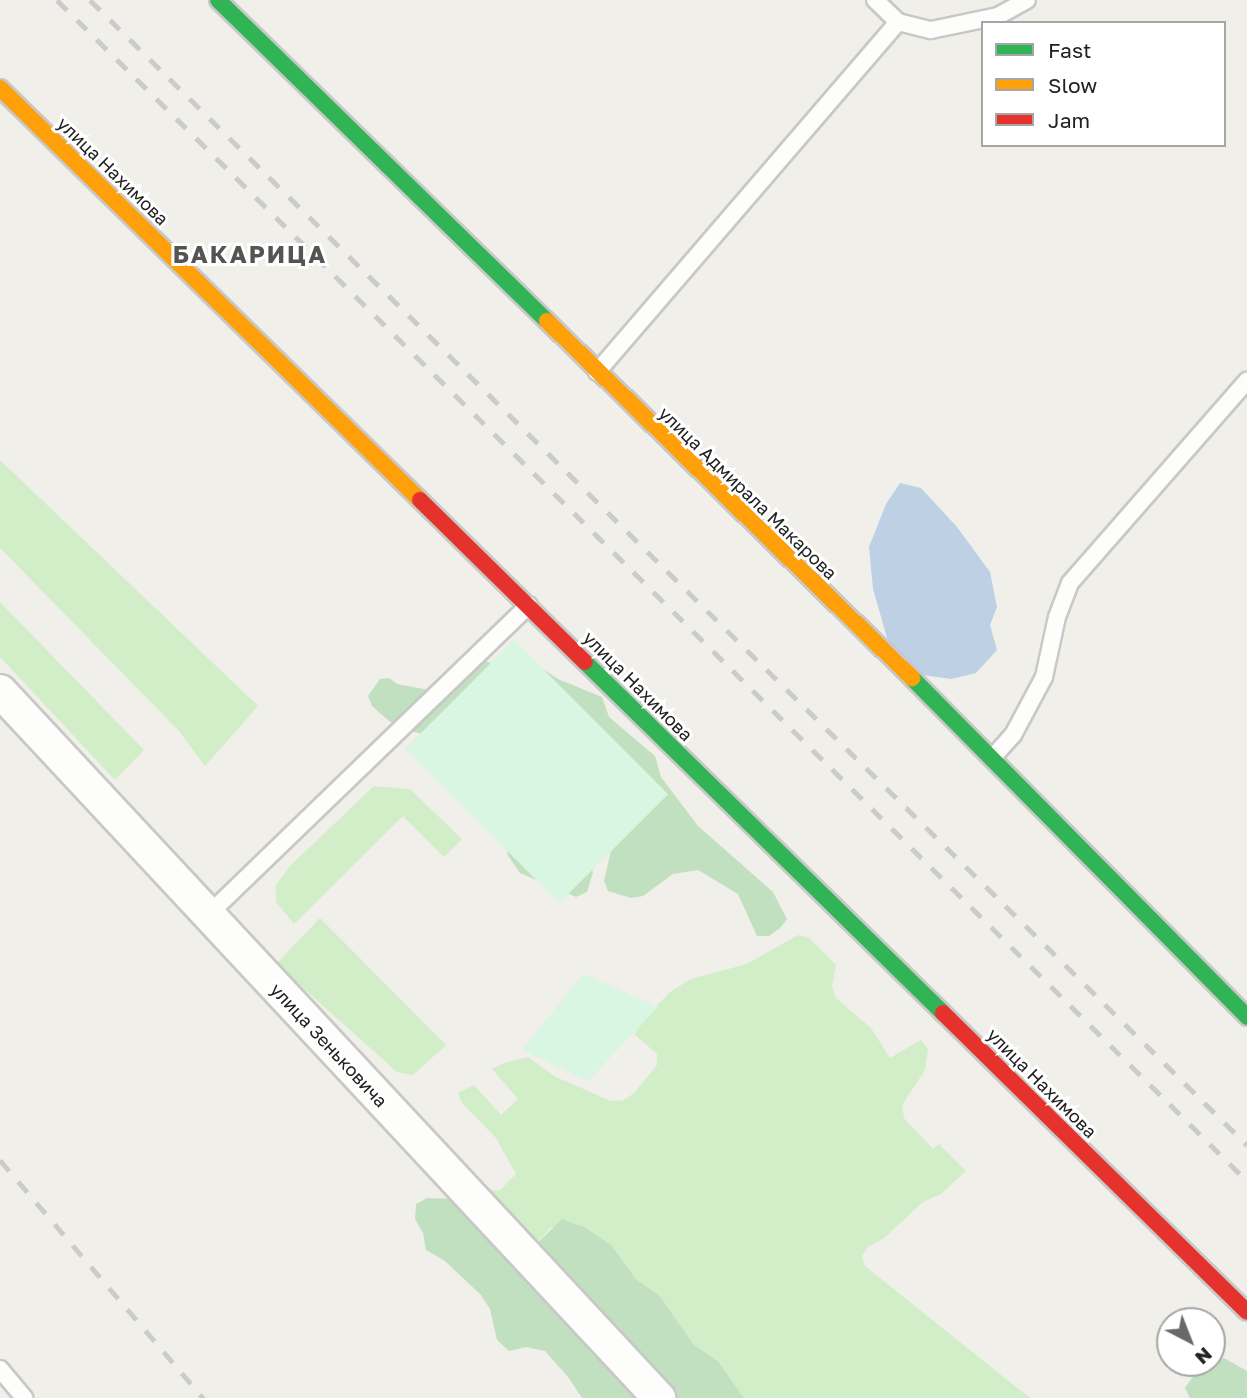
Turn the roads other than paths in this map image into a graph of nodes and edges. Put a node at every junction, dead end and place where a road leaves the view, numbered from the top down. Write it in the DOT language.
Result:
graph roads {
  1 [pos="218,0"];
  2 [pos="875,0"];
  3 [pos="1027,0"];
  4 [pos="898,22"];
  5 [pos="0,88"];
  6 [pos="597,372"];
  7 [pos="1247,381"];
  8 [pos="529,606"];
  9 [pos="0,691"];
  10 [pos="993,758"];
  11 [pos="208,915"];
  12 [pos="1247,1017"];
  13 [pos="1247,1312"];
  14 [pos="0,1369"];
  15 [pos="24,1398"];
  16 [pos="659,1398"];
  1 -- 6 [label="main road, улица Адмирала Макарова"];
  2 -- 4 [label="lane"];
  3 -- 4 [label="lane"];
  4 -- 6 [label="lane"];
  5 -- 8 [label="main road, улица Нахимова"];
  6 -- 10 [label="main road, улица Адмирала Макарова"];
  7 -- 10 [label="lane"];
  8 -- 11 [label="lane"];
  8 -- 13 [label="main road, улица Нахимова"];
  9 -- 11 [label="street, улица Зеньковича"];
  10 -- 12 [label="main road, улица Адмирала Макарова"];
  11 -- 16 [label="street, улица Зеньковича"];
  14 -- 15 [label="lane"];
}
